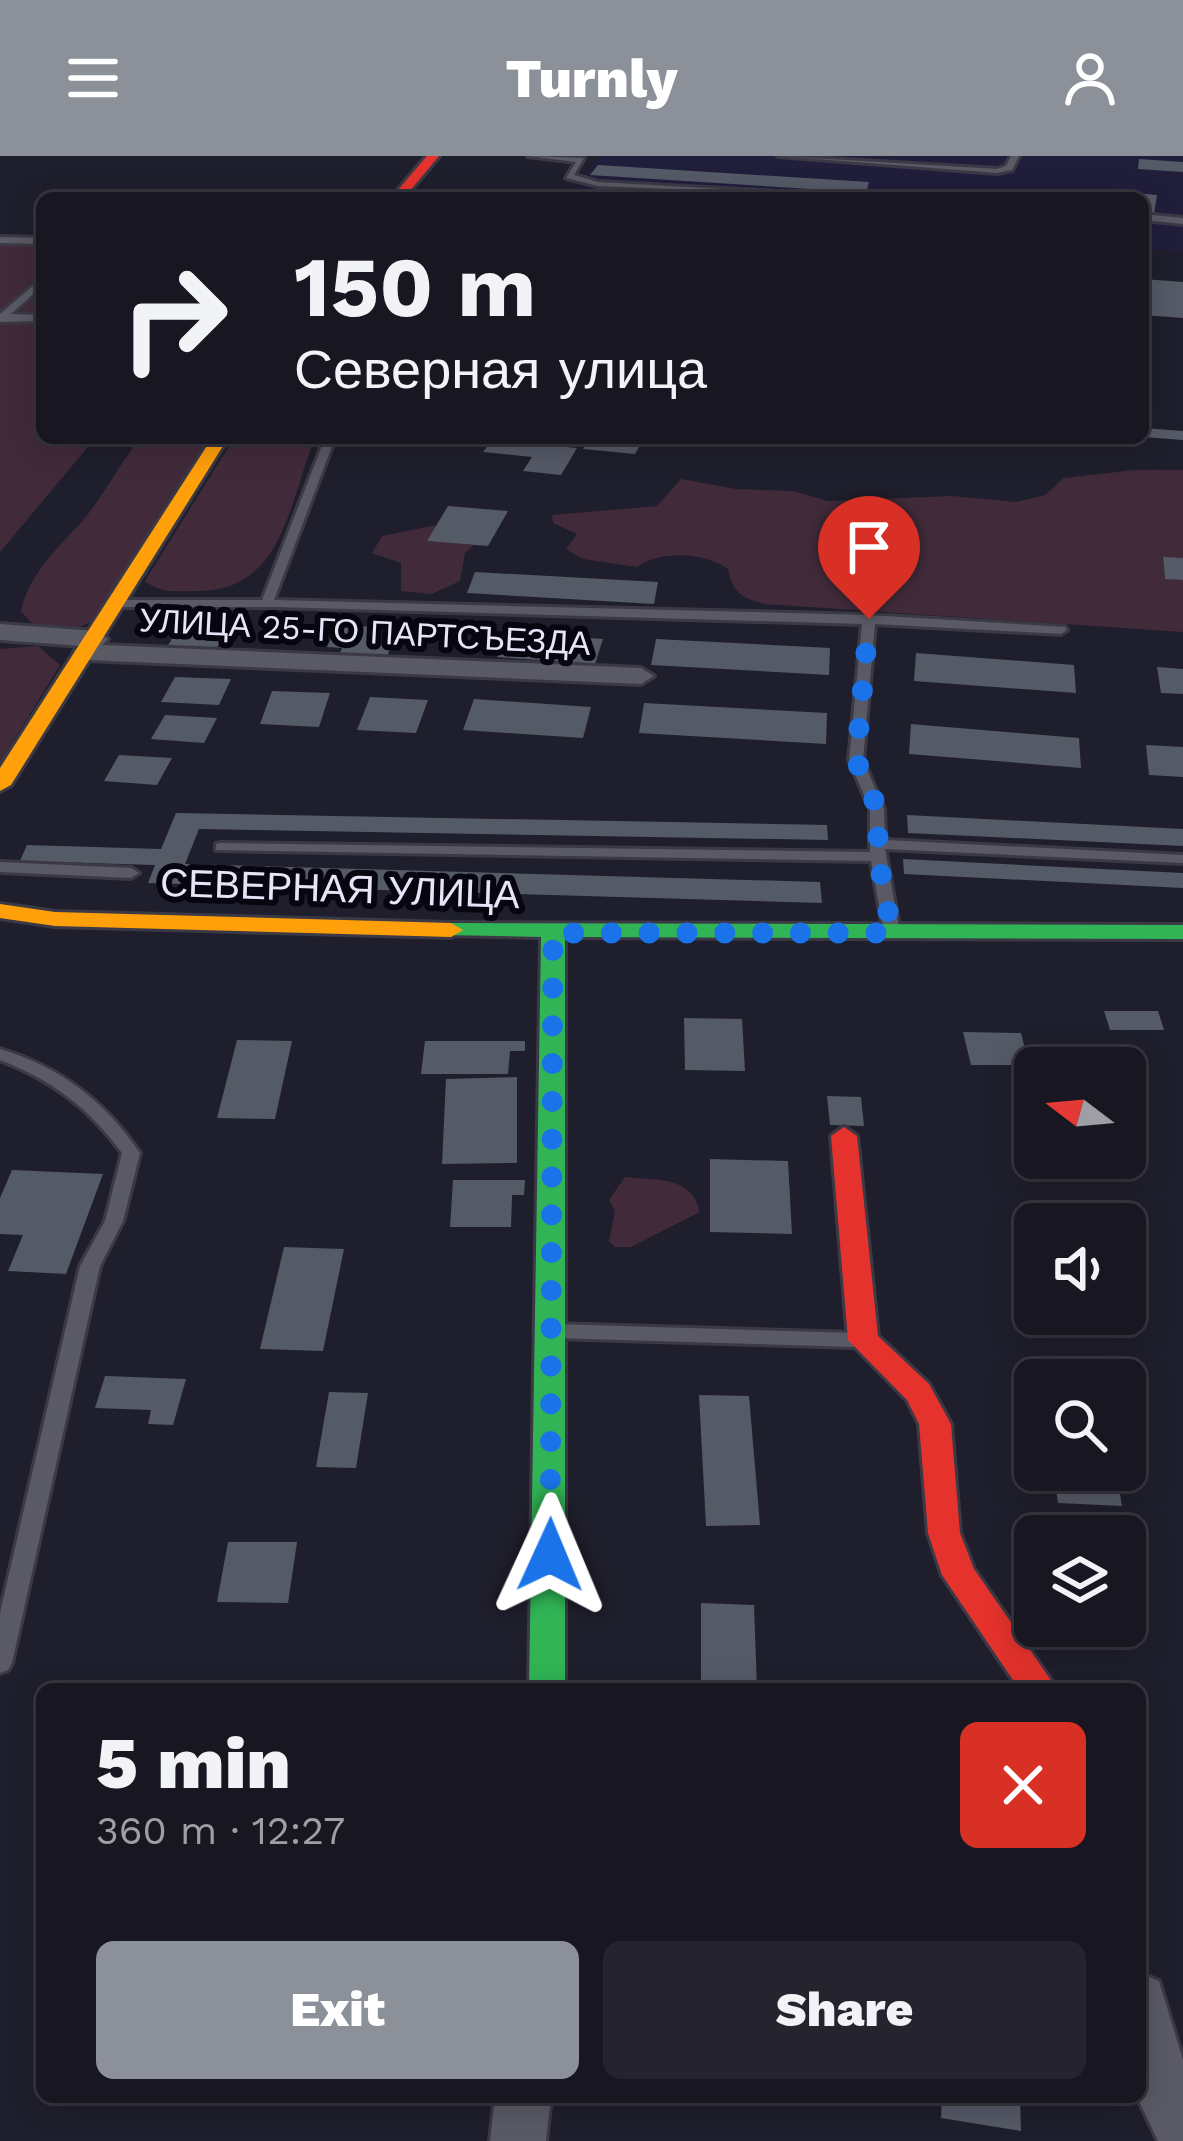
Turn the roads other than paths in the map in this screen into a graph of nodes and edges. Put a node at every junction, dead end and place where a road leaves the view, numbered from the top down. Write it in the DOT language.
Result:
graph roads {
  1 [pos="433,156"];
  2 [pos="532,156"];
  3 [pos="782,156"];
  4 [pos="1016,156"];
  5 [pos="402,192"];
  6 [pos="761,192"];
  7 [pos="1149,218"];
  8 [pos="1183,221"];
  9 [pos="0,240"];
  10 [pos="36,241"];
  11 [pos="36,286"];
  12 [pos="0,318"];
  13 [pos="36,318"];
  14 [pos="216,444"];
  15 [pos="328,444"];
  16 [pos="268,600"];
  17 [pos="117,604"];
  18 [pos="869,619"];
  19 [pos="1061,630"];
  20 [pos="0,632"];
  21 [pos="91,645"];
  22 [pos="641,676"];
  23 [pos="0,784"];
  24 [pos="220,848"];
  25 [pos="878,850"];
  26 [pos="1183,859"];
  27 [pos="0,867"];
  28 [pos="131,873"];
  29 [pos="0,910"];
  30 [pos="1183,932"];
  31 [pos="553,933"];
  32 [pos="892,933"];
  33 [pos="0,1054"];
  34 [pos="844,1136"];
  35 [pos="554,1331"];
  36 [pos="863,1340"];
  37 [pos="0,1663"];
  38 [pos="548,1683"];
  39 [pos="1035,1683"];
  40 [pos="1146,2023"];
  41 [pos="522,2103"];
  42 [pos="1183,2131"];
  43 [pos="518,2141"];
  1 -- 5 [label="street"];
  2 -- 6 [label="lane"];
  3 -- 4 [label="lane"];
  7 -- 8 [label="lane"];
  9 -- 10 [label="lane"];
  11 -- 12 [label="lane"];
  12 -- 13 [label="lane"];
  14 -- 17 [label="street"];
  15 -- 16 [label="lane"];
  16 -- 17 [label="lane"];
  16 -- 18 [label="lane"];
  17 -- 21 [label="street"];
  18 -- 19 [label="lane"];
  18 -- 25 [label="lane"];
  20 -- 21 [label="street, УЛИЦА 25-ГО ПАРТСЪЕЗДА"];
  21 -- 22 [label="street, УЛИЦА 25-ГО ПАРТСЪЕЗДА"];
  21 -- 23 [label="street"];
  24 -- 25 [label="lane"];
  25 -- 26 [label="lane"];
  25 -- 32 [label="lane"];
  27 -- 28 [label="lane"];
  29 -- 31 [label="street, СЕВЕРНАЯ УЛИЦА"];
  30 -- 32 [label="street, СЕВЕРНАЯ УЛИЦА"];
  31 -- 32 [label="street, СЕВЕРНАЯ УЛИЦА"];
  31 -- 35 [label="street"];
  33 -- 37 [label="lane"];
  34 -- 36 [label="street"];
  35 -- 36 [label="lane"];
  35 -- 38 [label="street"];
  36 -- 39 [label="street"];
  40 -- 42 [label="street"];
  41 -- 43 [label="street"];
}
